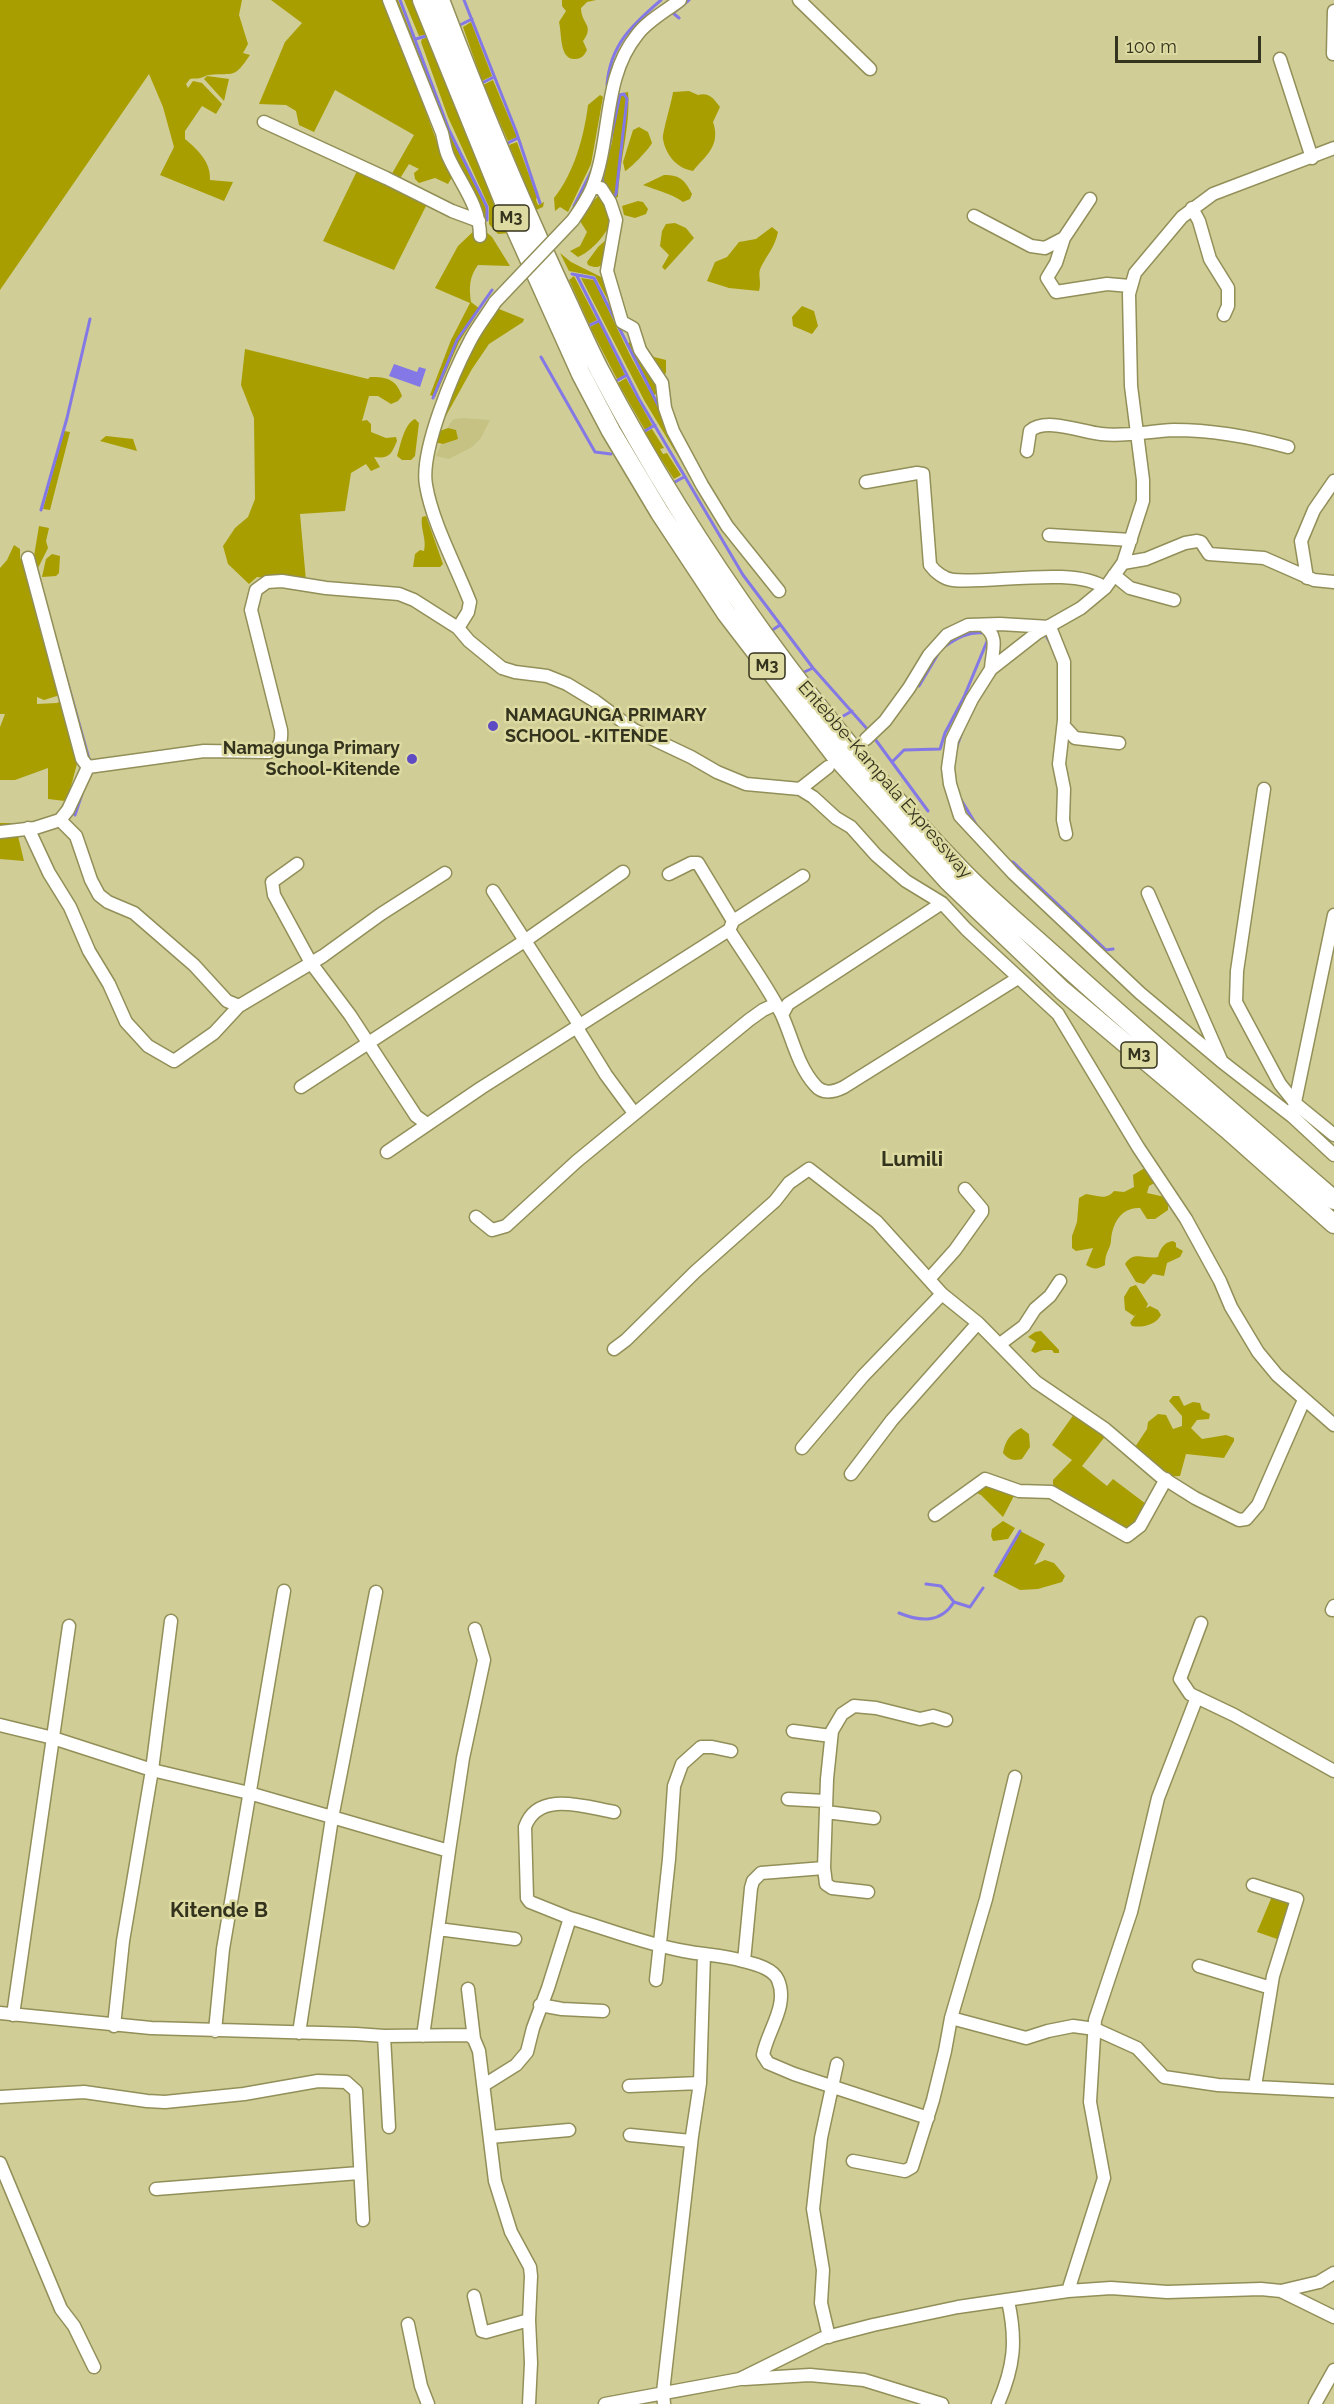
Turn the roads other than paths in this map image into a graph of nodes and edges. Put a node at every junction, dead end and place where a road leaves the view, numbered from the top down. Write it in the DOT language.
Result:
graph roads {
  1 [pos="389,0"];
  2 [pos="422,0"];
  3 [pos="440,0"];
  4 [pos="680,0"];
  5 [pos="799,0"];
  6 [pos="1334,11"];
  7 [pos="1333,54"];
  8 [pos="1280,59"];
  9 [pos="870,69"];
  10 [pos="264,122"];
  11 [pos="1334,148"];
  12 [pos="1312,158"];
  13 [pos="592,188"];
  14 [pos="1090,199"];
  15 [pos="1192,208"];
  16 [pos="974,216"];
  17 [pos="480,221"];
  18 [pos="480,236"];
  19 [pos="1064,238"];
  20 [pos="1130,286"];
  21 [pos="1224,315"];
  22 [pos="1137,434"];
  23 [pos="1287,447"];
  24 [pos="1027,451"];
  25 [pos="1334,481"];
  26 [pos="866,482"];
  27 [pos="1048,535"];
  28 [pos="1131,540"];
  29 [pos="28,558"];
  30 [pos="1123,563"];
  31 [pos="1114,575"];
  32 [pos="1307,578"];
  33 [pos="1334,582"];
  34 [pos="1105,588"];
  35 [pos="779,591"];
  36 [pos="1174,600"];
  37 [pos="983,625"];
  38 [pos="1050,627"];
  39 [pos="458,628"];
  40 [pos="991,669"];
  41 [pos="1064,726"];
  42 [pos="866,739"];
  43 [pos="1119,743"];
  44 [pos="88,767"];
  45 [pos="828,767"];
  46 [pos="800,789"];
  47 [pos="1264,789"];
  48 [pos="60,820"];
  49 [pos="28,828"];
  50 [pos="0,832"];
  51 [pos="1066,834"];
  52 [pos="297,864"];
  53 [pos="623,872"];
  54 [pos="445,873"];
  55 [pos="669,874"];
  56 [pos="803,876"];
  57 [pos="493,891"];
  58 [pos="1148,893"];
  59 [pos="942,903"];
  60 [pos="1334,915"];
  61 [pos="731,925"];
  62 [pos="526,940"];
  63 [pos="311,963"];
  64 [pos="1018,978"];
  65 [pos="239,1006"];
  66 [pos="779,1010"];
  67 [pos="579,1027"];
  68 [pos="368,1042"];
  69 [pos="1221,1061"];
  70 [pos="301,1087"];
  71 [pos="1294,1101"];
  72 [pos="634,1113"];
  73 [pos="1293,1117"];
  74 [pos="427,1124"];
  75 [pos="1334,1135"];
  76 [pos="387,1152"];
  77 [pos="1334,1155"];
  78 [pos="965,1189"];
  79 [pos="1334,1200"];
  80 [pos="476,1217"];
  81 [pos="1334,1224"];
  82 [pos="928,1279"];
  83 [pos="1060,1281"];
  84 [pos="942,1294"];
  85 [pos="978,1323"];
  86 [pos="1000,1344"];
  87 [pos="614,1349"];
  88 [pos="1304,1400"];
  89 [pos="1334,1425"];
  90 [pos="802,1448"];
  91 [pos="851,1474"];
  92 [pos="1166,1479"];
  93 [pos="935,1515"];
  94 [pos="284,1591"];
  95 [pos="376,1592"];
  96 [pos="171,1621"];
  97 [pos="1201,1623"];
  98 [pos="69,1626"];
  99 [pos="475,1629"];
  100 [pos="1197,1697"];
  101 [pos="946,1720"];
  102 [pos="0,1725"];
  103 [pos="793,1731"];
  104 [pos="831,1736"];
  105 [pos="53,1738"];
  106 [pos="731,1751"];
  107 [pos="152,1770"];
  108 [pos="1334,1771"];
  109 [pos="1015,1777"];
  110 [pos="249,1793"];
  111 [pos="788,1799"];
  112 [pos="825,1806"];
  113 [pos="614,1812"];
  114 [pos="332,1818"];
  115 [pos="874,1818"];
  116 [pos="449,1851"];
  117 [pos="824,1868"];
  118 [pos="1253,1885"];
  119 [pos="867,1892"];
  120 [pos="570,1918"];
  121 [pos="438,1929"];
  122 [pos="515,1939"];
  123 [pos="660,1945"];
  124 [pos="704,1954"];
  125 [pos="744,1961"];
  126 [pos="1199,1966"];
  127 [pos="656,1980"];
  128 [pos="1271,1988"];
  129 [pos="468,1989"];
  130 [pos="540,2005"];
  131 [pos="603,2011"];
  132 [pos="0,2013"];
  133 [pos="13,2015"];
  134 [pos="951,2018"];
  135 [pos="114,2026"];
  136 [pos="1095,2029"];
  137 [pos="216,2031"];
  138 [pos="299,2033"];
  139 [pos="423,2036"];
  140 [pos="384,2037"];
  141 [pos="474,2039"];
  142 [pos="837,2064"];
  143 [pos="700,2083"];
  144 [pos="484,2085"];
  145 [pos="629,2086"];
  146 [pos="834,2086"];
  147 [pos="1255,2086"];
  148 [pos="1334,2091"];
  149 [pos="0,2097"];
  150 [pos="928,2118"];
  151 [pos="389,2127"];
  152 [pos="569,2130"];
  153 [pos="630,2135"];
  154 [pos="490,2136"];
  155 [pos="691,2141"];
  156 [pos="853,2161"];
  157 [pos="0,2163"];
  158 [pos="360,2173"];
  159 [pos="156,2189"];
  160 [pos="363,2220"];
  161 [pos="1334,2273"];
  162 [pos="1068,2291"];
  163 [pos="1281,2291"];
  164 [pos="474,2296"];
  165 [pos="1008,2301"];
  166 [pos="1334,2317"];
  167 [pos="529,2320"];
  168 [pos="408,2324"];
  169 [pos="829,2337"];
  170 [pos="94,2367"];
  171 [pos="1334,2370"];
  172 [pos="740,2379"];
  173 [pos="663,2398"];
  174 [pos="428,2404"];
  175 [pos="529,2404"];
  176 [pos="605,2404"];
  177 [pos="942,2404"];
  178 [pos="998,2404"];
  179 [pos="1315,2404"];
  1 -- 17 [label="street"];
  2 -- 81 [label="highway, Entebbe-Kampala Expressway / M3"];
  3 -- 79 [label="highway, Entebbe-Kampala Expressway / M3"];
  4 -- 13 [label="street"];
  5 -- 9 [label="street"];
  6 -- 7 [label="street"];
  8 -- 12 [label="street"];
  10 -- 17 [label="street"];
  11 -- 12 [label="street"];
  12 -- 15 [label="street"];
  13 -- 35 [label="street"];
  13 -- 39 [label="street, bridge"];
  14 -- 19 [label="street"];
  15 -- 20 [label="street"];
  15 -- 21 [label="street"];
  16 -- 19 [label="street"];
  17 -- 18 [label="street"];
  19 -- 20 [label="street"];
  20 -- 22 [label="street"];
  22 -- 23 [label="street"];
  22 -- 24 [label="street"];
  22 -- 28 [label="street"];
  25 -- 32 [label="street"];
  26 -- 34 [label="street"];
  27 -- 28 [label="street"];
  28 -- 30 [label="street"];
  29 -- 44 [label="street"];
  30 -- 31 [label="street"];
  30 -- 32 [label="street"];
  31 -- 34 [label="street"];
  31 -- 36 [label="street"];
  32 -- 33 [label="street"];
  34 -- 38 [label="street"];
  37 -- 38 [label="street"];
  37 -- 40 [label="street"];
  37 -- 42 [label="street"];
  38 -- 40 [label="street"];
  38 -- 41 [label="street"];
  39 -- 44 [label="street"];
  39 -- 46 [label="street"];
  40 -- 69 [label="street"];
  41 -- 43 [label="street"];
  41 -- 51 [label="street"];
  44 -- 48 [label="street"];
  45 -- 46 [label="street"];
  46 -- 59 [label="street"];
  47 -- 71 [label="street"];
  48 -- 49 [label="street"];
  48 -- 65 [label="street"];
  49 -- 50 [label="street"];
  49 -- 65 [label="street"];
  52 -- 63 [label="street"];
  53 -- 62 [label="street"];
  54 -- 63 [label="street"];
  55 -- 61 [label="street"];
  56 -- 61 [label="street"];
  57 -- 62 [label="street"];
  58 -- 69 [label="street"];
  59 -- 64 [label="street"];
  59 -- 66 [label="street"];
  60 -- 71 [label="street"];
  61 -- 66 [label="street"];
  61 -- 67 [label="street"];
  62 -- 67 [label="street"];
  62 -- 68 [label="street"];
  63 -- 65 [label="street"];
  63 -- 68 [label="street"];
  64 -- 66 [label="street"];
  64 -- 88 [label="street"];
  66 -- 72 [label="street"];
  67 -- 72 [label="street"];
  67 -- 74 [label="street"];
  68 -- 70 [label="street"];
  68 -- 74 [label="street"];
  69 -- 73 [label="street"];
  71 -- 73 [label="street"];
  71 -- 75 [label="street"];
  72 -- 80 [label="street"];
  73 -- 77 [label="street"];
  74 -- 76 [label="street"];
  78 -- 82 [label="street"];
  82 -- 84 [label="street"];
  82 -- 87 [label="street"];
  83 -- 86 [label="street"];
  84 -- 85 [label="street"];
  84 -- 90 [label="street"];
  85 -- 86 [label="street"];
  85 -- 91 [label="street"];
  86 -- 92 [label="street"];
  88 -- 89 [label="street"];
  88 -- 92 [label="street"];
  92 -- 93 [label="street"];
  94 -- 110 [label="street"];
  95 -- 114 [label="street"];
  96 -- 107 [label="street"];
  97 -- 100 [label="street"];
  98 -- 105 [label="street"];
  99 -- 116 [label="street"];
  100 -- 108 [label="street"];
  100 -- 136 [label="street"];
  101 -- 104 [label="street"];
  102 -- 105 [label="street"];
  103 -- 104 [label="street"];
  104 -- 112 [label="street"];
  105 -- 107 [label="street"];
  105 -- 133 [label="street"];
  106 -- 123 [label="street"];
  107 -- 110 [label="street"];
  107 -- 135 [label="street"];
  109 -- 134 [label="street"];
  110 -- 114 [label="street"];
  110 -- 137 [label="street"];
  111 -- 112 [label="street"];
  112 -- 115 [label="street"];
  112 -- 117 [label="street"];
  113 -- 120 [label="street"];
  114 -- 116 [label="street"];
  114 -- 138 [label="street"];
  116 -- 121 [label="street"];
  117 -- 119 [label="street"];
  117 -- 125 [label="street"];
  118 -- 128 [label="street"];
  120 -- 123 [label="street"];
  120 -- 130 [label="street"];
  121 -- 122 [label="street"];
  121 -- 139 [label="street"];
  123 -- 124 [label="street"];
  123 -- 127 [label="street"];
  124 -- 125 [label="street"];
  124 -- 143 [label="street"];
  125 -- 146 [label="street"];
  126 -- 128 [label="street"];
  128 -- 147 [label="street"];
  129 -- 141 [label="street"];
  130 -- 131 [label="street"];
  130 -- 144 [label="street"];
  132 -- 133 [label="street"];
  133 -- 135 [label="street"];
  134 -- 136 [label="street"];
  134 -- 150 [label="street"];
  135 -- 137 [label="street"];
  136 -- 147 [label="street"];
  136 -- 162 [label="street"];
  137 -- 138 [label="street"];
  138 -- 140 [label="street"];
  139 -- 140 [label="street"];
  139 -- 141 [label="street"];
  140 -- 151 [label="street"];
  141 -- 144 [label="street"];
  142 -- 146 [label="street"];
  143 -- 145 [label="street"];
  143 -- 155 [label="street"];
  144 -- 154 [label="street"];
  146 -- 150 [label="street"];
  146 -- 169 [label="street"];
  147 -- 148 [label="street"];
  149 -- 158 [label="street"];
  150 -- 156 [label="street"];
  152 -- 154 [label="street"];
  153 -- 155 [label="street"];
  154 -- 167 [label="street"];
  155 -- 173 [label="street"];
  157 -- 170 [label="street"];
  158 -- 159 [label="street"];
  158 -- 160 [label="street"];
  161 -- 163 [label="street"];
  162 -- 163 [label="street"];
  162 -- 165 [label="street"];
  163 -- 166 [label="street"];
  164 -- 167 [label="street"];
  165 -- 169 [label="street"];
  165 -- 178 [label="street"];
  167 -- 175 [label="street"];
  168 -- 174 [label="street"];
  169 -- 172 [label="street"];
  171 -- 179 [label="street"];
  172 -- 173 [label="street"];
  172 -- 177 [label="street"];
  173 -- 176 [label="street"];
}
